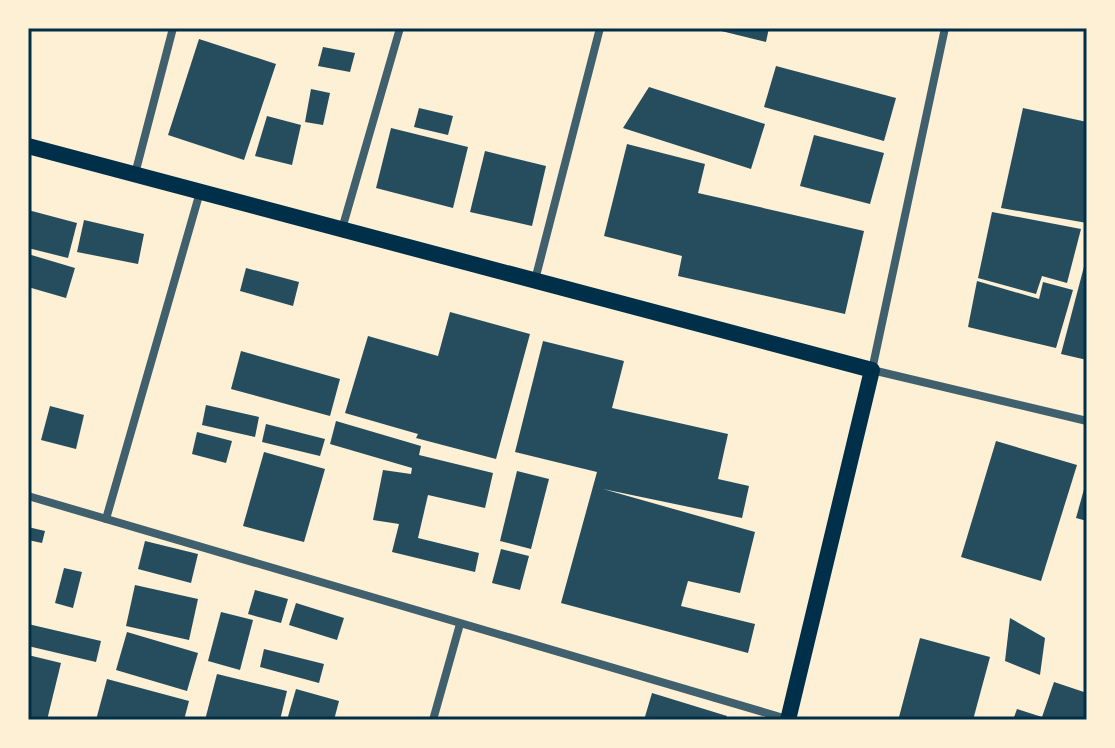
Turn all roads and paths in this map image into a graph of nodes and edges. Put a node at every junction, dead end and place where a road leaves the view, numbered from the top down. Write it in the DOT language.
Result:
graph roads {
  1 [pos="173,28"];
  2 [pos="400,28"];
  3 [pos="600,28"];
  4 [pos="945,28"];
  5 [pos="28,146"];
  6 [pos="135,174"];
  7 [pos="200,192"];
  8 [pos="342,230"];
  9 [pos="535,281"];
  10 [pos="872,370"];
  11 [pos="1087,421"];
  12 [pos="28,496"];
  13 [pos="106,519"];
  14 [pos="460,624"];
  15 [pos="433,720"];
  16 [pos="788,720"];
  1 -- 6 [label="street"];
  2 -- 8 [label="street"];
  3 -- 9 [label="street"];
  4 -- 10 [label="street"];
  5 -- 6 [label="main road"];
  6 -- 7 [label="main road"];
  7 -- 8 [label="main road"];
  7 -- 13 [label="street"];
  8 -- 9 [label="main road"];
  9 -- 10 [label="main road"];
  10 -- 11 [label="street"];
  10 -- 16 [label="main road"];
  12 -- 13 [label="street"];
  13 -- 14 [label="street"];
  14 -- 15 [label="street"];
  14 -- 16 [label="street"];
}
